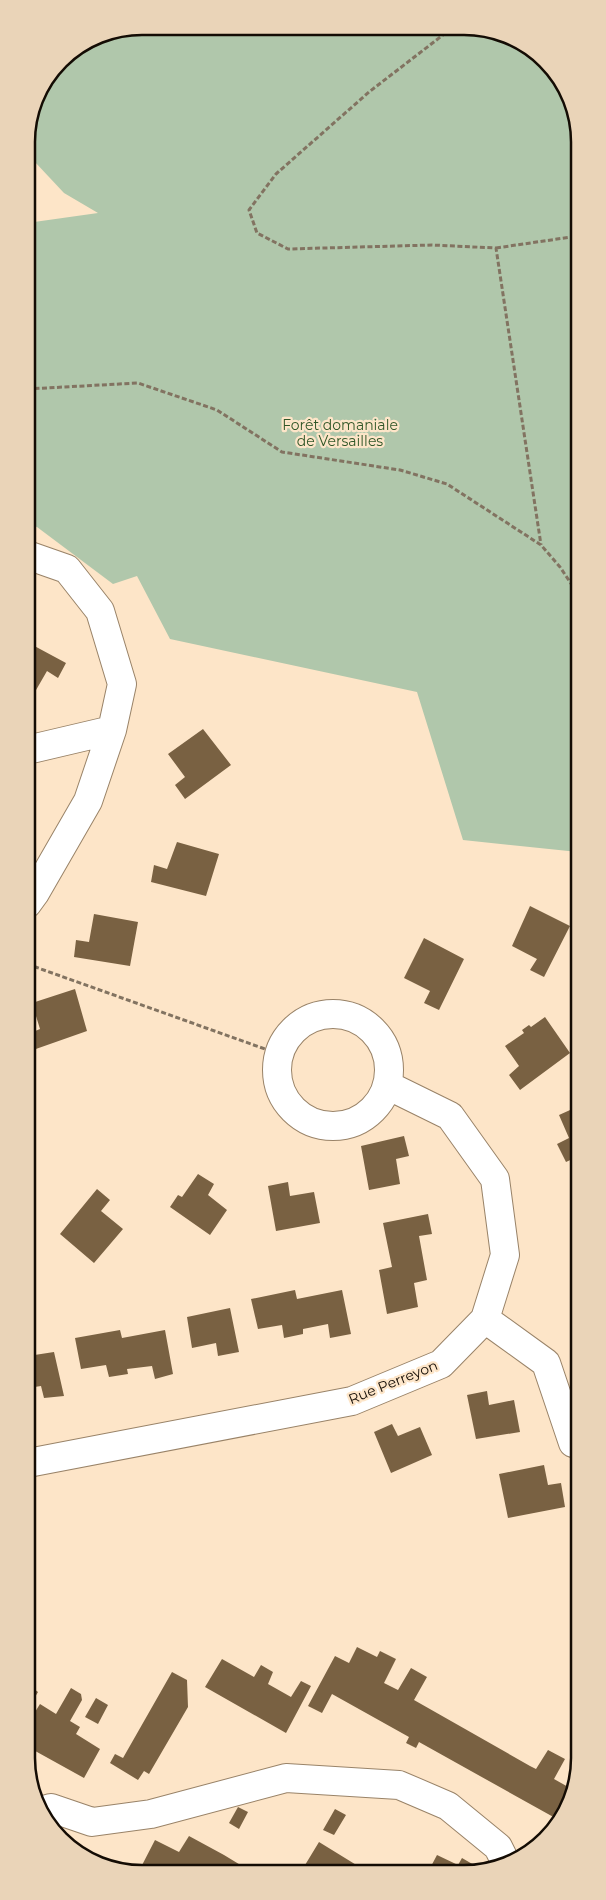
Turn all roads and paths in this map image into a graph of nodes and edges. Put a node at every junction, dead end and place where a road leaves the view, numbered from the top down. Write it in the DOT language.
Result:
graph roads {
  1 [pos="443,35"];
  2 [pos="571,237"];
  3 [pos="496,248"];
  4 [pos="35,389"];
  5 [pos="541,545"];
  6 [pos="35,557"];
  7 [pos="571,584"];
  8 [pos="112,730"];
  9 [pos="35,748"];
  10 [pos="35,894"];
  11 [pos="35,967"];
  12 [pos="279,1054"];
  13 [pos="387,1085"];
  14 [pos="484,1319"];
  15 [pos="571,1437"];
  16 [pos="35,1462"];
  17 [pos="48,1809"];
  18 [pos="503,1858"];
  1 -- 3 [label="path"];
  2 -- 3 [label="path"];
  3 -- 5 [label="path"];
  4 -- 5 [label="path"];
  5 -- 7 [label="path"];
  6 -- 8 [label="street"];
  8 -- 9 [label="street"];
  8 -- 10 [label="street"];
  11 -- 12 [label="path"];
  12 -- 13 [label="street"];
  12 -- 13 [label="street"];
  13 -- 14 [label="street, Rue Perreyon"];
  14 -- 15 [label="street"];
  14 -- 16 [label="street, Rue Perreyon"];
  17 -- 18 [label="street"];
}
